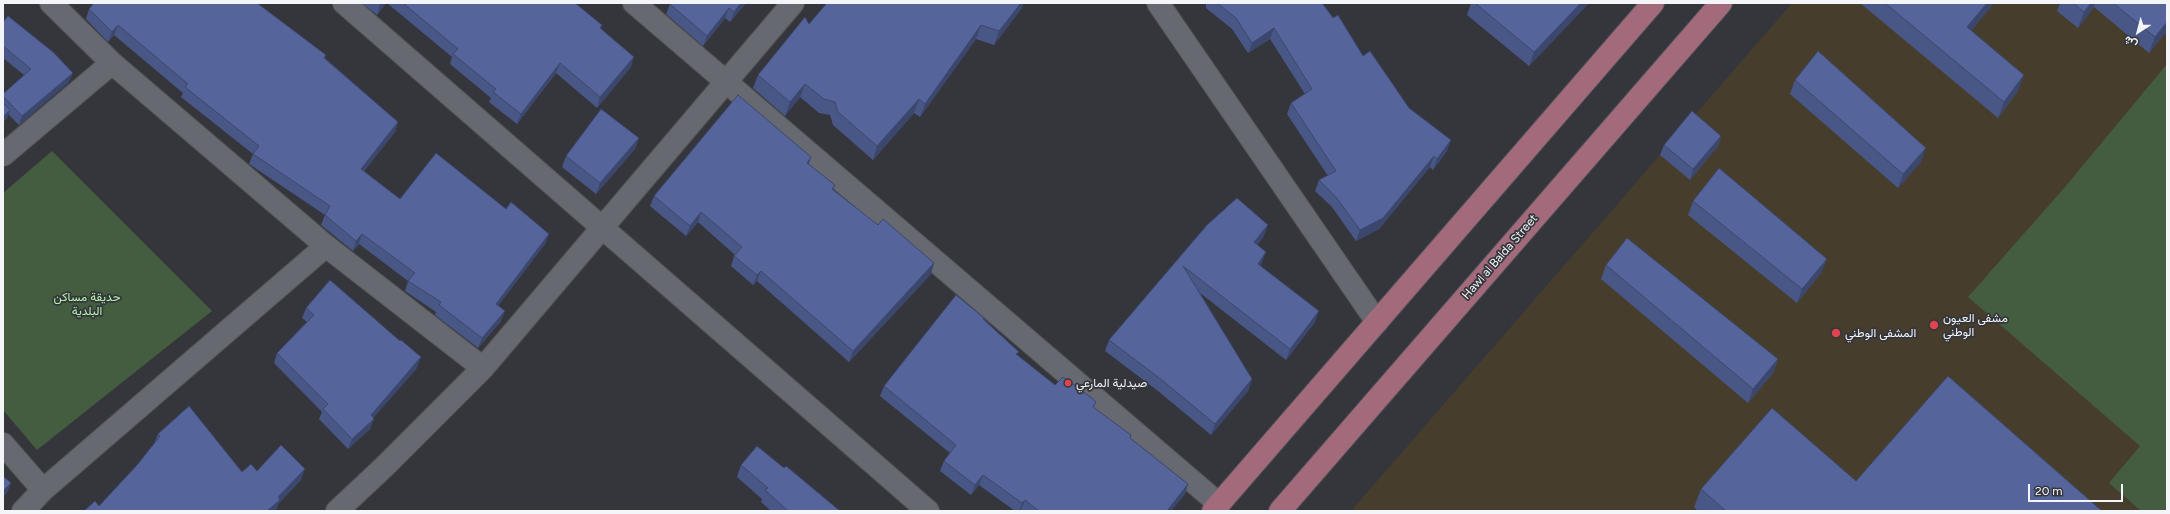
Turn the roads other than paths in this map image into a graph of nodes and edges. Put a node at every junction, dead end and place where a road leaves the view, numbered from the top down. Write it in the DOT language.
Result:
graph roads {
  1 [pos="51,3"];
  2 [pos="344,3"];
  3 [pos="634,3"];
  4 [pos="793,3"];
  5 [pos="1158,3"];
  6 [pos="1653,3"];
  7 [pos="1721,3"];
  8 [pos="112,63"];
  9 [pos="727,83"];
  10 [pos="3,155"];
  11 [pos="603,228"];
  12 [pos="326,246"];
  13 [pos="1377,322"];
  14 [pos="483,368"];
  15 [pos="3,444"];
  16 [pos="43,490"];
  17 [pos="1216,508"];
  18 [pos="23,511"];
  19 [pos="337,511"];
  20 [pos="928,511"];
  21 [pos="1280,511"];
  1 -- 8 [label="street"];
  2 -- 11 [label="street"];
  3 -- 9 [label="street"];
  4 -- 9 [label="street"];
  5 -- 13 [label="street"];
  6 -- 13 [label="main road"];
  7 -- 21 [label="main road, Hawl al Balda Street"];
  8 -- 10 [label="street"];
  8 -- 12 [label="street"];
  9 -- 11 [label="street"];
  9 -- 17 [label="street"];
  11 -- 14 [label="street"];
  11 -- 20 [label="street"];
  12 -- 14 [label="street"];
  12 -- 16 [label="street"];
  13 -- 17 [label="main road"];
  14 -- 19 [label="street"];
  15 -- 16 [label="street"];
  16 -- 18 [label="street"];
}
